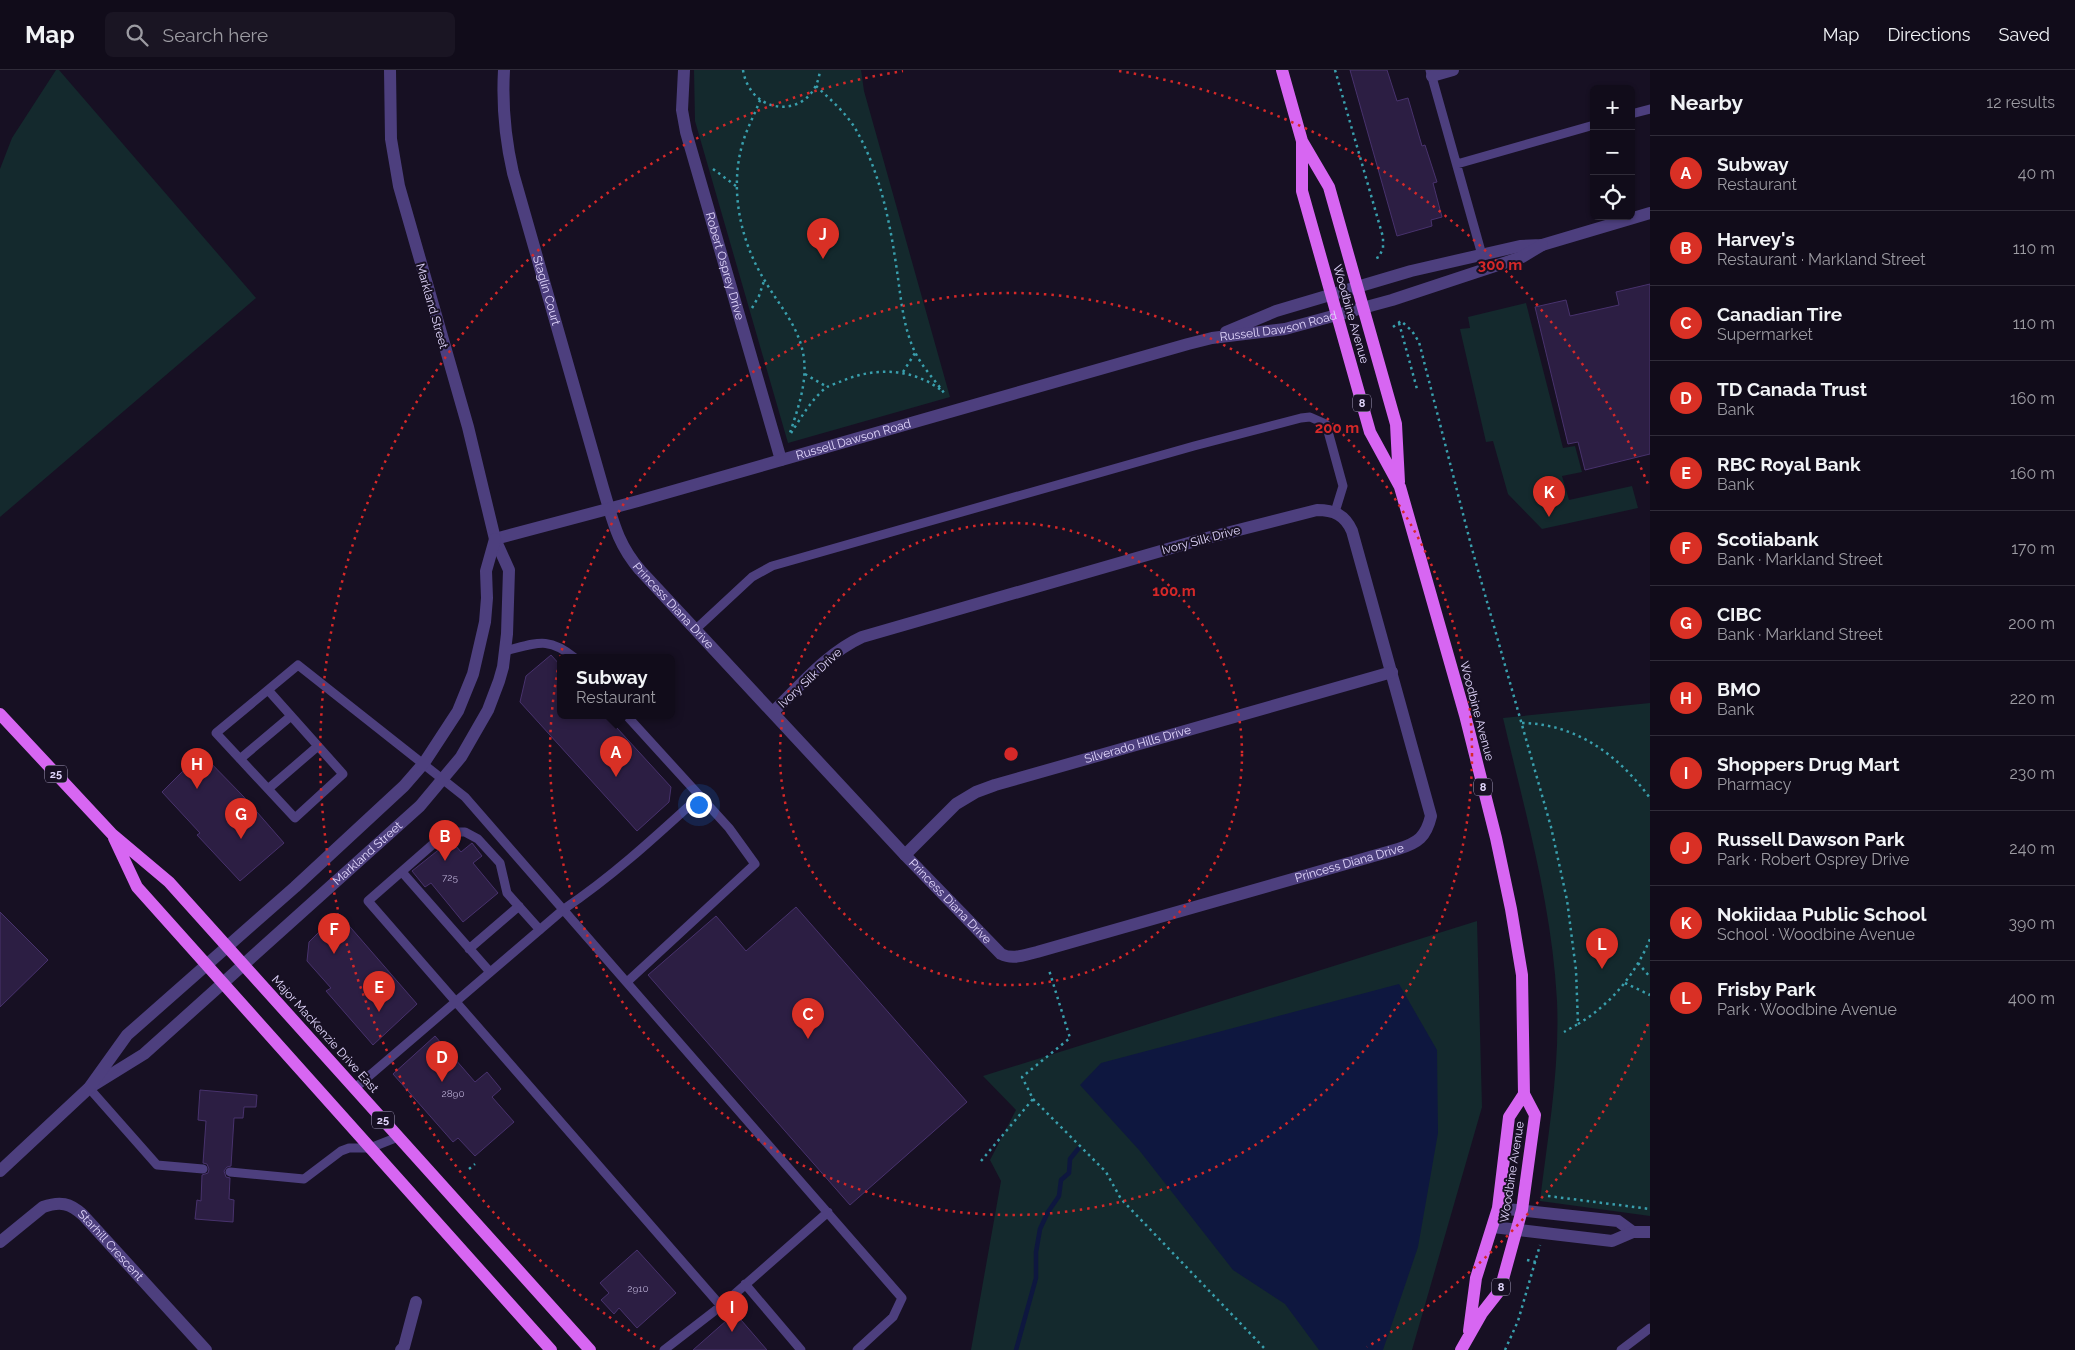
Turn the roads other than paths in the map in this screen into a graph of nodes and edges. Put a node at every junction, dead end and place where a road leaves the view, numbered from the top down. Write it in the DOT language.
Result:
graph roads {
  1 [pos="390,70"];
  2 [pos="504,70"];
  3 [pos="684,70"];
  4 [pos="1282,70"];
  5 [pos="1453,70"];
  6 [pos="1431,73"];
  7 [pos="1650,109"];
  8 [pos="1635,113"];
  9 [pos="1590,126"];
  10 [pos="1302,141"];
  11 [pos="1457,164"];
  12 [pos="1650,214"];
  13 [pos="1542,245"];
  14 [pos="1482,255"];
  15 [pos="1358,287"];
  16 [pos="1331,294"];
  17 [pos="1363,307"];
  18 [pos="1336,314"];
  19 [pos="1212,338"];
  20 [pos="781,460"];
  21 [pos="1400,487"];
  22 [pos="609,508"];
  23 [pos="1335,512"];
  24 [pos="495,539"];
  25 [pos="696,629"];
  26 [pos="505,650"];
  27 [pos="570,654"];
  28 [pos="1392,672"];
  29 [pos="268,690"];
  30 [pos="773,712"];
  31 [pos="0,714"];
  32 [pos="291,716"];
  33 [pos="630,719"];
  34 [pos="318,746"];
  35 [pos="240,759"];
  36 [pos="424,763"];
  37 [pos="443,780"];
  38 [pos="268,789"];
  39 [pos="700,796"];
  40 [pos="112,834"];
  41 [pos="905,855"];
  42 [pos="402,872"];
  43 [pos="519,906"];
  44 [pos="564,909"];
  45 [pos="540,930"];
  46 [pos="227,946"];
  47 [pos="469,949"];
  48 [pos="206,964"];
  49 [pos="244,965"];
  50 [pos="490,972"];
  51 [pos="627,982"];
  52 [pos="223,984"];
  53 [pos="455,1001"];
  54 [pos="89,1088"];
  55 [pos="354,1088"];
  56 [pos="1524,1094"];
  57 [pos="398,1137"];
  58 [pos="370,1148"];
  59 [pos="203,1169"];
  60 [pos="0,1171"];
  61 [pos="230,1172"];
  62 [pos="1498,1208"];
  63 [pos="1522,1210"];
  64 [pos="828,1212"];
  65 [pos="1493,1227"];
  66 [pos="1517,1230"];
  67 [pos="1633,1232"];
  68 [pos="1650,1232"];
  69 [pos="0,1242"];
  70 [pos="745,1284"];
  71 [pos="416,1302"];
  72 [pos="720,1306"];
  73 [pos="1650,1328"];
  74 [pos="1468,1336"];
  75 [pos="206,1350"];
  76 [pos="401,1350"];
  77 [pos="552,1350"];
  78 [pos="590,1350"];
  79 [pos="664,1350"];
  80 [pos="802,1350"];
  81 [pos="857,1350"];
  82 [pos="1461,1350"];
  83 [pos="1621,1350"];
  1 -- 24 [label="street, Markland Street"];
  2 -- 22 [label="street, Staglin Court"];
  3 -- 20 [label="street, Robert Osprey Drive"];
  4 -- 10 [label="main road, Woodbine Avenue / 8"];
  5 -- 6 [label="street"];
  6 -- 11 [label="lane"];
  7 -- 8 [label="lane"];
  9 -- 11 [label="lane"];
  10 -- 15 [label="main road, Woodbine Avenue / 8"];
  10 -- 16 [label="main road, Woodbine Avenue / 8"];
  11 -- 14 [label="lane"];
  12 -- 13 [label="street, Russell Dawson Road"];
  13 -- 14 [label="street, Russell Dawson Road"];
  13 -- 17 [label="street, Russell Dawson Road"];
  14 -- 15 [label="street, Russell Dawson Road"];
  15 -- 16 [label="street, Russell Dawson Road"];
  15 -- 17 [label="main road, Woodbine Avenue / 8"];
  16 -- 18 [label="main road, Woodbine Avenue / 8"];
  16 -- 19 [label="street, Russell Dawson Road"];
  17 -- 18 [label="street, Russell Dawson Road"];
  17 -- 21 [label="main road, Woodbine Avenue / 8"];
  18 -- 19 [label="street, Russell Dawson Road"];
  18 -- 21 [label="main road, Woodbine Avenue / 8"];
  19 -- 20 [label="street, Russell Dawson Road"];
  20 -- 22 [label="street, Russell Dawson Road"];
  21 -- 56 [label="main road, Woodbine Avenue / 8"];
  22 -- 24 [label="street, Russell Dawson Road"];
  22 -- 25 [label="street, Princess Diana Drive"];
  23 -- 25 [label="lane"];
  23 -- 28 [label="street"];
  23 -- 30 [label="street, Ivory Silk Drive"];
  24 -- 26 [label="street, Markland Street"];
  24 -- 36 [label="street, Markland Street"];
  25 -- 30 [label="street, Princess Diana Drive"];
  26 -- 27 [label="lane"];
  26 -- 37 [label="street, Markland Street"];
  28 -- 41 [label="street, Silverado Hills Drive"];
  28 -- 41 [label="street, Princess Diana Drive"];
  29 -- 32 [label="lane"];
  29 -- 35 [label="lane"];
  29 -- 36 [label="lane"];
  30 -- 41 [label="street, Princess Diana Drive"];
  31 -- 40 [label="main road, Major MacKenzie Drive East / 25"];
  32 -- 34 [label="lane"];
  32 -- 35 [label="lane"];
  33 -- 39 [label="lane"];
  34 -- 38 [label="lane"];
  34 -- 38 [label="lane"];
  35 -- 38 [label="lane"];
  36 -- 37 [label="lane"];
  36 -- 46 [label="street, Markland Street"];
  37 -- 44 [label="lane"];
  37 -- 49 [label="street, Markland Street"];
  39 -- 44 [label="lane"];
  39 -- 51 [label="lane"];
  40 -- 46 [label="main road, Major MacKenzie Drive East / 25"];
  40 -- 48 [label="main road, Major MacKenzie Drive East / 25"];
  42 -- 43 [label="lane"];
  42 -- 47 [label="lane"];
  42 -- 53 [label="lane"];
  43 -- 45 [label="lane"];
  43 -- 47 [label="lane"];
  44 -- 45 [label="lane"];
  44 -- 51 [label="lane"];
  45 -- 50 [label="lane"];
  46 -- 48 [label="street, Markland Street"];
  46 -- 49 [label="main road, Major MacKenzie Drive East / 25"];
  47 -- 50 [label="lane"];
  48 -- 52 [label="main road, Major MacKenzie Drive East / 25"];
  48 -- 54 [label="street, Markland Street"];
  49 -- 52 [label="street, Markland Street"];
  49 -- 55 [label="main road, Major MacKenzie Drive East / 25"];
  50 -- 53 [label="lane"];
  51 -- 64 [label="lane"];
  52 -- 54 [label="street, Markland Street"];
  52 -- 58 [label="main road, Major MacKenzie Drive East / 25"];
  53 -- 55 [label="lane"];
  53 -- 72 [label="lane"];
  54 -- 59 [label="lane"];
  54 -- 60 [label="street, Markland Street"];
  55 -- 57 [label="main road, Major MacKenzie Drive East / 25"];
  56 -- 62 [label="main road, Woodbine Avenue / 8"];
  56 -- 63 [label="main road, Woodbine Avenue / 8"];
  57 -- 58 [label="lane"];
  57 -- 78 [label="main road, Major MacKenzie Drive East / 25"];
  58 -- 61 [label="lane"];
  58 -- 77 [label="main road, Major MacKenzie Drive East / 25"];
  62 -- 63 [label="street"];
  62 -- 65 [label="main road, Woodbine Avenue / 8"];
  63 -- 66 [label="main road, Woodbine Avenue / 8"];
  63 -- 67 [label="street"];
  64 -- 70 [label="lane"];
  64 -- 81 [label="lane"];
  65 -- 66 [label="street"];
  65 -- 74 [label="main road, Woodbine Avenue / 8"];
  66 -- 67 [label="street"];
  66 -- 74 [label="main road, Woodbine Avenue / 8"];
  67 -- 68 [label="street"];
  69 -- 75 [label="street, Starhill Crescent"];
  70 -- 72 [label="lane"];
  70 -- 80 [label="lane"];
  71 -- 76 [label="street"];
  72 -- 79 [label="lane"];
  73 -- 83 [label="lane"];
  74 -- 82 [label="main road, Woodbine Avenue / 8"];
}
